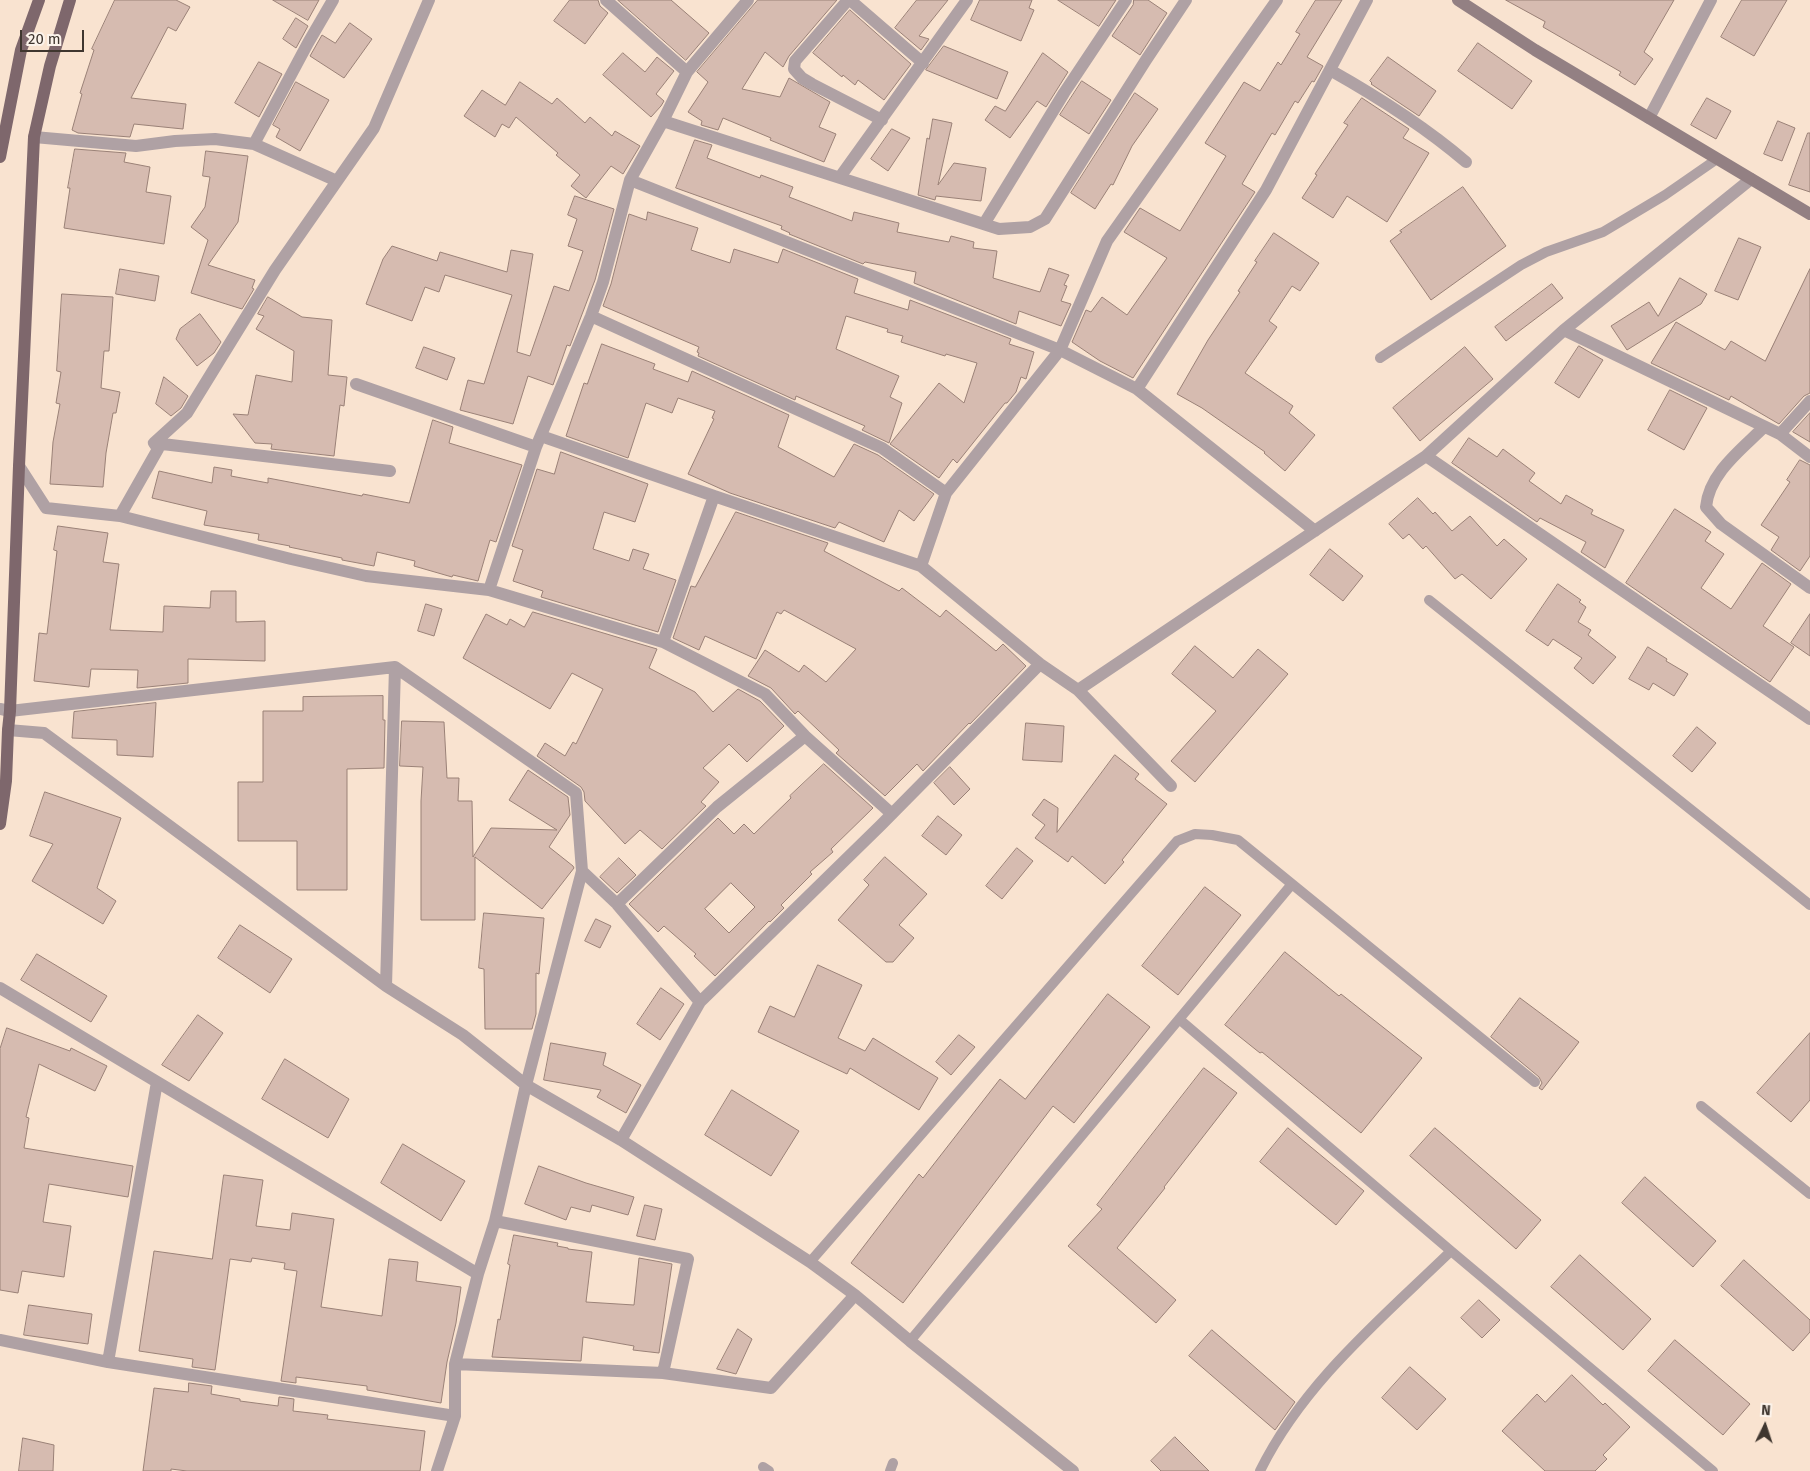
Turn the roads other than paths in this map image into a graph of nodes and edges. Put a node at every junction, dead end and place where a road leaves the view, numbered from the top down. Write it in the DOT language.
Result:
graph roads {
  1 [pos="39,0"];
  2 [pos="70,0"];
  3 [pos="334,0"];
  4 [pos="429,0"];
  5 [pos="606,0"];
  6 [pos="748,0"];
  7 [pos="849,0"];
  8 [pos="967,0"];
  9 [pos="1126,0"];
  10 [pos="1186,0"];
  11 [pos="1277,0"];
  12 [pos="1367,0"];
  13 [pos="1458,0"];
  14 [pos="1712,0"];
  15 [pos="923,63"];
  16 [pos="1330,70"];
  17 [pos="687,72"];
  18 [pos="1649,118"];
  19 [pos="882,120"];
  20 [pos="663,121"];
  21 [pos="34,137"];
  22 [pos="254,144"];
  23 [pos="0,156"];
  24 [pos="1717,159"];
  25 [pos="1466,162"];
  26 [pos="840,177"];
  27 [pos="1751,179"];
  28 [pos="630,180"];
  29 [pos="337,181"];
  30 [pos="1810,214"];
  31 [pos="984,224"];
  32 [pos="591,316"];
  33 [pos="1564,330"];
  34 [pos="1060,350"];
  35 [pos="1380,358"];
  36 [pos="356,384"];
  37 [pos="1137,389"];
  38 [pos="1810,401"];
  39 [pos="1764,427"];
  40 [pos="1780,434"];
  41 [pos="539,441"];
  42 [pos="154,443"];
  43 [pos="1426,456"];
  44 [pos="1810,457"];
  45 [pos="19,466"];
  46 [pos="390,471"];
  47 [pos="946,493"];
  48 [pos="714,496"];
  49 [pos="120,516"];
  50 [pos="1315,531"];
  51 [pos="921,566"];
  52 [pos="1810,588"];
  53 [pos="489,590"];
  54 [pos="1429,600"];
  55 [pos="663,642"];
  56 [pos="1040,664"];
  57 [pos="395,667"];
  58 [pos="1078,690"];
  59 [pos="5,710"];
  60 [pos="1810,719"];
  61 [pos="8,730"];
  62 [pos="805,736"];
  63 [pos="1171,786"];
  64 [pos="892,814"];
  65 [pos="0,824"];
  66 [pos="582,871"];
  67 [pos="1292,884"];
  68 [pos="617,904"];
  69 [pos="1810,905"];
  70 [pos="386,986"];
  71 [pos="0,988"];
  72 [pos="700,1002"];
  73 [pos="1179,1020"];
  74 [pos="157,1082"];
  75 [pos="1535,1082"];
  76 [pos="526,1085"];
  77 [pos="1702,1106"];
  78 [pos="621,1140"];
  79 [pos="1810,1194"];
  80 [pos="495,1221"];
  81 [pos="1450,1251"];
  82 [pos="810,1262"];
  83 [pos="478,1274"];
  84 [pos="855,1295"];
  85 [pos="0,1340"];
  86 [pos="910,1341"];
  87 [pos="108,1362"];
  88 [pos="455,1364"];
  89 [pos="663,1374"];
  90 [pos="455,1416"];
  91 [pos="437,1471"];
  92 [pos="1073,1471"];
  93 [pos="1260,1471"];
  94 [pos="1714,1471"];
  1 -- 23 [label="main road"];
  2 -- 21 [label="main road"];
  3 -- 22 [label="street"];
  4 -- 29 [label="street"];
  5 -- 17 [label="street"];
  6 -- 17 [label="street"];
  7 -- 15 [label="street"];
  7 -- 19 [label="street"];
  8 -- 15 [label="street"];
  9 -- 31 [label="street"];
  10 -- 31 [label="street"];
  11 -- 34 [label="street"];
  12 -- 16 [label="street"];
  13 -- 18 [label="street"];
  14 -- 18 [label="street"];
  15 -- 19 [label="street"];
  16 -- 25 [label="street"];
  16 -- 37 [label="street"];
  17 -- 20 [label="street"];
  18 -- 24 [label="street"];
  19 -- 26 [label="street"];
  20 -- 26 [label="street"];
  20 -- 28 [label="street"];
  21 -- 22 [label="street"];
  21 -- 45 [label="main road"];
  22 -- 29 [label="street"];
  24 -- 27 [label="street"];
  24 -- 35 [label="lane"];
  26 -- 31 [label="street"];
  27 -- 30 [label="street"];
  27 -- 33 [label="street"];
  28 -- 32 [label="street"];
  28 -- 34 [label="street"];
  29 -- 42 [label="street"];
  32 -- 41 [label="street"];
  32 -- 47 [label="street"];
  33 -- 39 [label="street"];
  33 -- 43 [label="street"];
  34 -- 37 [label="street"];
  34 -- 47 [label="street"];
  36 -- 41 [label="street"];
  37 -- 50 [label="street"];
  38 -- 40 [label="street"];
  39 -- 40 [label="street"];
  39 -- 52 [label="street"];
  40 -- 44 [label="street"];
  41 -- 48 [label="street"];
  41 -- 53 [label="street"];
  42 -- 46 [label="street"];
  42 -- 49 [label="street"];
  43 -- 50 [label="street"];
  43 -- 60 [label="street"];
  45 -- 49 [label="street"];
  45 -- 59 [label="main road"];
  47 -- 51 [label="street"];
  48 -- 51 [label="street"];
  48 -- 55 [label="street"];
  49 -- 53 [label="street"];
  50 -- 58 [label="street"];
  51 -- 56 [label="street"];
  53 -- 55 [label="street"];
  54 -- 69 [label="lane"];
  55 -- 62 [label="street"];
  56 -- 58 [label="street"];
  56 -- 64 [label="street"];
  57 -- 59 [label="street"];
  57 -- 66 [label="street"];
  57 -- 70 [label="street"];
  58 -- 63 [label="street"];
  59 -- 61 [label="main road"];
  61 -- 65 [label="main road"];
  61 -- 70 [label="street"];
  62 -- 64 [label="street"];
  62 -- 68 [label="street"];
  64 -- 72 [label="street"];
  66 -- 68 [label="street"];
  66 -- 76 [label="street"];
  67 -- 73 [label="lane"];
  67 -- 75 [label="lane"];
  67 -- 82 [label="lane"];
  68 -- 72 [label="street"];
  70 -- 76 [label="street"];
  71 -- 74 [label="street"];
  72 -- 78 [label="street"];
  73 -- 81 [label="lane"];
  73 -- 86 [label="lane"];
  74 -- 83 [label="street"];
  74 -- 87 [label="street"];
  76 -- 78 [label="street"];
  76 -- 80 [label="street"];
  77 -- 79 [label="lane"];
  78 -- 82 [label="street"];
  80 -- 83 [label="street"];
  80 -- 89 [label="street"];
  81 -- 93 [label="lane"];
  81 -- 94 [label="lane"];
  82 -- 84 [label="street"];
  83 -- 88 [label="street"];
  84 -- 86 [label="street"];
  84 -- 89 [label="street"];
  85 -- 87 [label="street"];
  86 -- 92 [label="street"];
  87 -- 90 [label="street"];
  88 -- 89 [label="street"];
  88 -- 90 [label="street"];
  90 -- 91 [label="street"];
}
